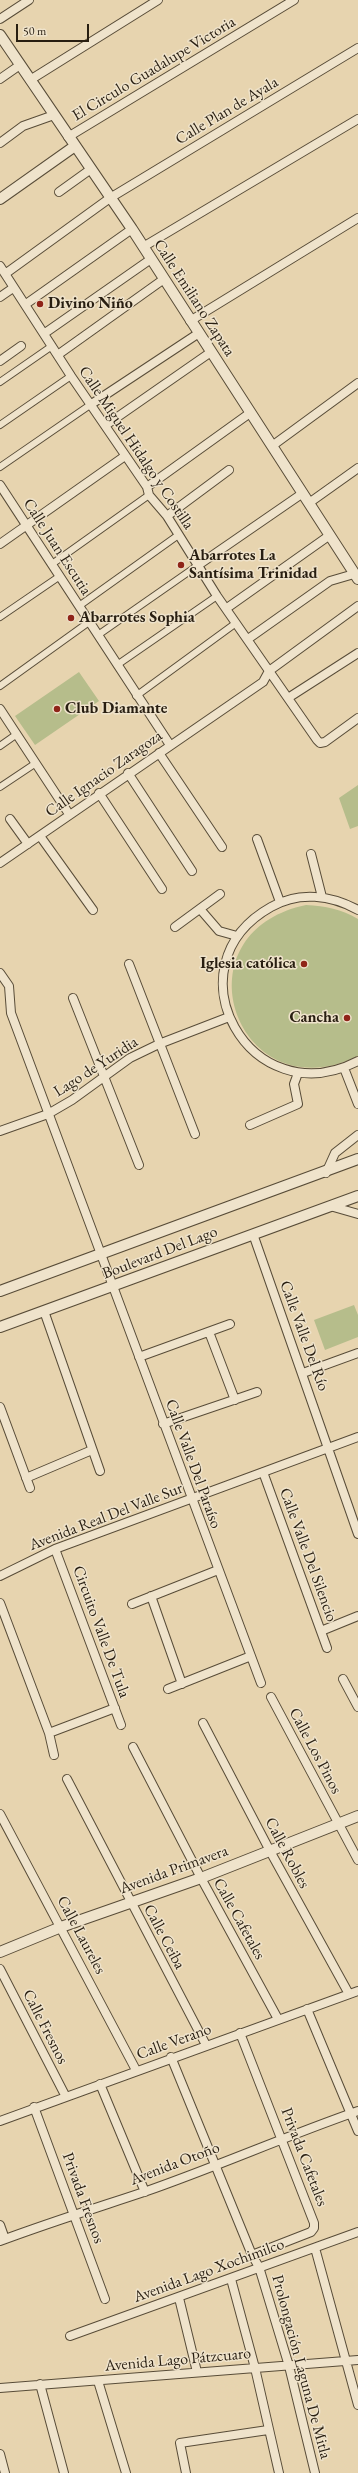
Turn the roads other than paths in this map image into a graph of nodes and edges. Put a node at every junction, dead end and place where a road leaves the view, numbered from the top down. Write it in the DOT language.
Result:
graph roads {
  1 [pos="29,0"];
  2 [pos="158,0"];
  3 [pos="294,0"];
  4 [pos="0,19"];
  5 [pos="0,36"];
  6 [pos="358,48"];
  7 [pos="20,65"];
  8 [pos="0,79"];
  9 [pos="30,80"];
  10 [pos="54,115"];
  11 [pos="358,119"];
  12 [pos="68,137"];
  13 [pos="0,143"];
  14 [pos="75,146"];
  15 [pos="91,169"];
  16 [pos="59,192"];
  17 [pos="110,198"];
  18 [pos="0,199"];
  19 [pos="358,218"];
  20 [pos="132,229"];
  21 [pos="143,246"];
  22 [pos="151,259"];
  23 [pos="0,266"];
  24 [pos="6,274"];
  25 [pos="164,279"];
  26 [pos="13,288"];
  27 [pos="0,297"];
  28 [pos="26,304"];
  29 [pos="190,321"];
  30 [pos="44,333"];
  31 [pos="199,333"];
  32 [pos="21,346"];
  33 [pos="52,346"];
  34 [pos="211,352"];
  35 [pos="59,354"];
  36 [pos="0,360"];
  37 [pos="71,376"];
  38 [pos="0,382"];
  39 [pos="358,383"];
  40 [pos="90,405"];
  41 [pos="250,413"];
  42 [pos="0,425"];
  43 [pos="106,426"];
  44 [pos="272,446"];
  45 [pos="125,456"];
  46 [pos="0,467"];
  47 [pos="358,468"];
  48 [pos="229,470"];
  49 [pos="0,486"];
  50 [pos="147,487"];
  51 [pos="303,493"];
  52 [pos="149,496"];
  53 [pos="309,503"];
  54 [pos="167,516"];
  55 [pos="27,525"];
  56 [pos="330,535"];
  57 [pos="178,536"];
  58 [pos="0,544"];
  59 [pos="52,564"];
  60 [pos="197,566"];
  61 [pos="60,576"];
  62 [pos="356,576"];
  63 [pos="217,596"];
  64 [pos="79,606"];
  65 [pos="358,606"];
  66 [pos="227,608"];
  67 [pos="0,617"];
  68 [pos="89,622"];
  69 [pos="236,623"];
  70 [pos="98,635"];
  71 [pos="248,639"];
  72 [pos="358,653"];
  73 [pos="117,665"];
  74 [pos="269,671"];
  75 [pos="0,686"];
  76 [pos="136,696"];
  77 [pos="288,698"];
  78 [pos="0,709"];
  79 [pos="358,718"];
  80 [pos="17,734"];
  81 [pos="170,745"];
  82 [pos="0,746"];
  83 [pos="159,752"];
  84 [pos="36,763"];
  85 [pos="128,773"];
  86 [pos="0,787"];
  87 [pos="98,793"];
  88 [pos="69,814"];
  89 [pos="10,820"];
  90 [pos="40,836"];
  91 [pos="258,839"];
  92 [pos="28,844"];
  93 [pos="222,847"];
  94 [pos="311,854"];
  95 [pos="0,863"];
  96 [pos="192,871"];
  97 [pos="162,889"];
  98 [pos="220,894"];
  99 [pos="322,897"];
  100 [pos="280,902"];
  101 [pos="200,908"];
  102 [pos="93,910"];
  103 [pos="358,910"];
  104 [pos="175,927"];
  105 [pos="237,936"];
  106 [pos="129,964"];
  107 [pos="0,973"];
  108 [pos="73,998"];
  109 [pos="229,1018"];
  110 [pos="159,1044"];
  111 [pos="358,1060"];
  112 [pos="344,1068"];
  113 [pos="298,1073"];
  114 [pos="103,1076"];
  115 [pos="358,1104"];
  116 [pos="48,1114"];
  117 [pos="250,1125"];
  118 [pos="0,1131"];
  119 [pos="195,1134"];
  120 [pos="358,1135"];
  121 [pos="358,1159"];
  122 [pos="139,1165"];
  123 [pos="326,1173"];
  124 [pos="358,1196"];
  125 [pos="330,1206"];
  126 [pos="358,1214"];
  127 [pos="253,1234"];
  128 [pos="101,1254"];
  129 [pos="113,1286"];
  130 [pos="0,1291"];
  131 [pos="44,1311"];
  132 [pos="230,1324"];
  133 [pos="0,1327"];
  134 [pos="209,1332"];
  135 [pos="358,1354"];
  136 [pos="139,1356"];
  137 [pos="303,1373"];
  138 [pos="257,1392"];
  139 [pos="235,1400"];
  140 [pos="0,1407"];
  141 [pos="163,1424"];
  142 [pos="358,1437"];
  143 [pos="329,1448"];
  144 [pos="92,1450"];
  145 [pos="100,1471"];
  146 [pos="263,1472"];
  147 [pos="26,1478"];
  148 [pos="30,1488"];
  149 [pos="190,1499"];
  150 [pos="358,1534"];
  151 [pos="55,1549"];
  152 [pos="218,1570"];
  153 [pos="0,1576"];
  154 [pos="151,1596"];
  155 [pos="0,1604"];
  156 [pos="132,1604"];
  157 [pos="358,1616"];
  158 [pos="321,1631"];
  159 [pos="327,1648"];
  160 [pos="251,1656"];
  161 [pos="343,1679"];
  162 [pos="261,1683"];
  163 [pos="182,1684"];
  164 [pos="168,1689"];
  165 [pos="271,1697"];
  166 [pos="358,1707"];
  167 [pos="115,1708"];
  168 [pos="203,1723"];
  169 [pos="121,1725"];
  170 [pos="49,1733"];
  171 [pos="133,1747"];
  172 [pos="54,1754"];
  173 [pos="67,1779"];
  174 [pos="0,1814"];
  175 [pos="358,1816"];
  176 [pos="338,1824"];
  177 [pos="270,1851"];
  178 [pos="358,1860"];
  179 [pos="201,1878"];
  180 [pos="129,1902"];
  181 [pos="61,1927"];
  182 [pos="0,1952"];
  183 [pos="0,1969"];
  184 [pos="358,1991"];
  185 [pos="349,1994"];
  186 [pos="307,2009"];
  187 [pos="278,2019"];
  188 [pos="240,2032"];
  189 [pos="206,2045"];
  190 [pos="171,2057"];
  191 [pos="136,2070"];
  192 [pos="100,2084"];
  193 [pos="66,2097"];
  194 [pos="34,2107"];
  195 [pos="354,2112"];
  196 [pos="0,2121"];
  197 [pos="358,2132"];
  198 [pos="282,2138"];
  199 [pos="214,2165"];
  200 [pos="145,2192"];
  201 [pos="74,2214"];
  202 [pos="0,2225"];
  203 [pos="358,2232"];
  204 [pos="3,2240"];
  205 [pos="316,2248"];
  206 [pos="252,2255"];
  207 [pos="259,2268"];
  208 [pos="231,2279"];
  209 [pos="179,2298"];
  210 [pos="105,2299"];
  211 [pos="70,2336"];
  212 [pos="358,2360"];
  213 [pos="347,2361"];
  214 [pos="289,2366"];
  215 [pos="255,2368"];
  216 [pos="197,2372"];
  217 [pos="98,2381"];
  218 [pos="40,2384"];
  219 [pos="0,2388"];
  220 [pos="358,2405"];
  221 [pos="268,2430"];
  222 [pos="0,2454"];
  223 [pos="5,2473"];
  224 [pos="64,2473"];
  225 [pos="126,2473"];
  226 [pos="186,2473"];
  227 [pos="279,2473"];
  228 [pos="316,2473"];
  1 -- 4 [label="street"];
  2 -- 9 [label="street"];
  3 -- 12 [label="street, El Circulo Guadalupe Victoria"];
  5 -- 7 [label="street, Calle Emiliano Zapata"];
  6 -- 17 [label="street, Calle Plan de Ayala"];
  7 -- 8 [label="street"];
  7 -- 9 [label="street, Calle Emiliano Zapata"];
  9 -- 10 [label="street, Calle Emiliano Zapata"];
  10 -- 12 [label="street, Calle Emiliano Zapata"];
  10 -- 13 [label="street"];
  11 -- 21 [label="street"];
  12 -- 14 [label="street, Calle Emiliano Zapata"];
  14 -- 15 [label="street, Calle Emiliano Zapata"];
  14 -- 18 [label="street"];
  15 -- 16 [label="street"];
  15 -- 17 [label="street, Calle Emiliano Zapata"];
  17 -- 20 [label="street, Calle Emiliano Zapata"];
  17 -- 24 [label="street, Calle Plan de Ayala"];
  19 -- 29 [label="street"];
  20 -- 21 [label="street, Calle Emiliano Zapata"];
  20 -- 28 [label="street"];
  21 -- 22 [label="street, Calle Emiliano Zapata"];
  22 -- 25 [label="street, Calle Emiliano Zapata"];
  22 -- 30 [label="street"];
  23 -- 24 [label="street, Calle Miguel Hidalgo y Costilla"];
  24 -- 26 [label="street, Calle Miguel Hidalgo y Costilla"];
  25 -- 29 [label="street, Calle Emiliano Zapata"];
  25 -- 35 [label="street"];
  26 -- 27 [label="street"];
  26 -- 28 [label="street, Calle Miguel Hidalgo y Costilla"];
  28 -- 30 [label="street, Calle Miguel Hidalgo y Costilla"];
  29 -- 31 [label="street, Calle Emiliano Zapata"];
  30 -- 33 [label="street, Calle Miguel Hidalgo y Costilla"];
  31 -- 34 [label="street, Calle Emiliano Zapata"];
  31 -- 40 [label="street"];
  32 -- 36 [label="street"];
  33 -- 35 [label="street, Calle Miguel Hidalgo y Costilla"];
  33 -- 38 [label="street"];
  34 -- 41 [label="street, Calle Emiliano Zapata"];
  34 -- 43 [label="street"];
  35 -- 37 [label="street, Calle Miguel Hidalgo y Costilla"];
  37 -- 40 [label="street, Calle Miguel Hidalgo y Costilla"];
  37 -- 42 [label="street"];
  39 -- 44 [label="street"];
  40 -- 43 [label="street, Calle Miguel Hidalgo y Costilla"];
  40 -- 46 [label="street"];
  41 -- 44 [label="street, Calle Emiliano Zapata"];
  41 -- 50 [label="street"];
  43 -- 45 [label="street, Calle Miguel Hidalgo y Costilla"];
  44 -- 51 [label="street, Calle Emiliano Zapata"];
  45 -- 50 [label="street, Calle Miguel Hidalgo y Costilla"];
  45 -- 55 [label="street"];
  47 -- 53 [label="street"];
  48 -- 54 [label="street"];
  49 -- 55 [label="street, Calle Juan Escutia"];
  50 -- 52 [label="street, Calle Miguel Hidalgo y Costilla"];
  51 -- 53 [label="street, Calle Emiliano Zapata"];
  51 -- 60 [label="street"];
  52 -- 54 [label="street, Calle Miguel Hidalgo y Costilla"];
  52 -- 59 [label="street"];
  53 -- 56 [label="street, Calle Emiliano Zapata"];
  54 -- 57 [label="street, Calle Miguel Hidalgo y Costilla"];
  55 -- 58 [label="street"];
  55 -- 59 [label="street, Calle Juan Escutia"];
  56 -- 62 [label="street, Calle Emiliano Zapata"];
  56 -- 66 [label="street"];
  57 -- 60 [label="street, Calle Miguel Hidalgo y Costilla"];
  57 -- 64 [label="street"];
  59 -- 61 [label="street, Calle Juan Escutia"];
  60 -- 63 [label="street, Calle Miguel Hidalgo y Costilla"];
  60 -- 70 [label="street"];
  61 -- 64 [label="street, Calle Juan Escutia"];
  61 -- 67 [label="street"];
  62 -- 71 [label="street"];
  63 -- 66 [label="street, Calle Miguel Hidalgo y Costilla"];
  63 -- 73 [label="street"];
  64 -- 68 [label="street, Calle Juan Escutia"];
  65 -- 74 [label="street, Calle Ignacio Zaragoza"];
  66 -- 69 [label="street, Calle Miguel Hidalgo y Costilla"];
  68 -- 70 [label="street, Calle Juan Escutia"];
  68 -- 75 [label="street"];
  69 -- 71 [label="street, Calle Miguel Hidalgo y Costilla"];
  69 -- 76 [label="street"];
  70 -- 73 [label="street, Calle Juan Escutia"];
  71 -- 74 [label="street, Calle Miguel Hidalgo y Costilla"];
  72 -- 77 [label="street"];
  73 -- 76 [label="street, Calle Juan Escutia"];
  74 -- 77 [label="street, Calle Miguel Hidalgo y Costilla"];
  74 -- 81 [label="street, Calle Ignacio Zaragoza"];
  76 -- 81 [label="street, Calle Juan Escutia"];
  77 -- 79 [label="street, Calle Miguel Hidalgo y Costilla"];
  78 -- 80 [label="street"];
  80 -- 82 [label="street"];
  80 -- 84 [label="street"];
  81 -- 83 [label="street, Calle Ignacio Zaragoza"];
  83 -- 85 [label="street, Calle Ignacio Zaragoza"];
  83 -- 93 [label="street"];
  84 -- 86 [label="street"];
  84 -- 88 [label="street"];
  85 -- 87 [label="street, Calle Ignacio Zaragoza"];
  85 -- 96 [label="street"];
  87 -- 88 [label="street, Calle Ignacio Zaragoza"];
  87 -- 97 [label="street"];
  88 -- 90 [label="street, Calle Ignacio Zaragoza"];
  89 -- 92 [label="street"];
  90 -- 92 [label="street, Calle Ignacio Zaragoza"];
  90 -- 102 [label="street"];
  91 -- 100 [label="street"];
  92 -- 95 [label="street, Calle Ignacio Zaragoza"];
  94 -- 99 [label="street"];
  98 -- 101 [label="street"];
  99 -- 100 [label="street"];
  99 -- 103 [label="street"];
  100 -- 105 [label="street"];
  101 -- 104 [label="street"];
  101 -- 105 [label="street"];
  105 -- 109 [label="street"];
  106 -- 110 [label="street"];
  107 -- 116 [label="street, Calle Valle Del Paraíso"];
  108 -- 114 [label="street"];
  109 -- 110 [label="street, Lago de Yuridia"];
  109 -- 113 [label="street"];
  110 -- 114 [label="street, Lago de Yuridia"];
  110 -- 119 [label="street"];
  111 -- 112 [label="street"];
  112 -- 113 [label="street"];
  112 -- 115 [label="street"];
  113 -- 117 [label="street"];
  114 -- 116 [label="street, Lago de Yuridia"];
  114 -- 122 [label="street"];
  116 -- 118 [label="street, Lago de Yuridia"];
  116 -- 128 [label="street, Calle Valle Del Paraíso"];
  120 -- 123 [label="street"];
  121 -- 123 [label="street, Boulevard Del Lago"];
  123 -- 128 [label="street, Boulevard Del Lago"];
  124 -- 125 [label="street, Boulevard Del Lago"];
  125 -- 126 [label="street"];
  125 -- 127 [label="street, Boulevard Del Lago"];
  127 -- 129 [label="street, Boulevard Del Lago"];
  127 -- 137 [label="street, Calle Valle Del Río"];
  128 -- 129 [label="street, Calle Valle Del Paraíso"];
  128 -- 130 [label="street, Boulevard Del Lago"];
  129 -- 131 [label="street, Boulevard Del Lago"];
  129 -- 136 [label="street, Calle Valle Del Paraíso"];
  131 -- 133 [label="street, Boulevard Del Lago"];
  131 -- 144 [label="street"];
  132 -- 134 [label="street"];
  134 -- 136 [label="street"];
  134 -- 139 [label="street"];
  135 -- 137 [label="street"];
  136 -- 141 [label="street, Calle Valle Del Paraíso"];
  137 -- 143 [label="street, Calle Valle Del Río"];
  138 -- 139 [label="street"];
  139 -- 141 [label="street"];
  140 -- 147 [label="street"];
  141 -- 149 [label="street, Calle Valle Del Paraíso"];
  142 -- 143 [label="street, Avenida Real Del Valle Sur"];
  143 -- 146 [label="street, Avenida Real Del Valle Sur"];
  143 -- 150 [label="street"];
  144 -- 145 [label="street"];
  144 -- 147 [label="street"];
  146 -- 149 [label="street, Avenida Real Del Valle Sur"];
  146 -- 158 [label="street, Calle Valle Del Silencio"];
  147 -- 148 [label="street"];
  149 -- 151 [label="street, Avenida Real Del Valle Sur"];
  149 -- 152 [label="street, Calle Valle Del Paraíso"];
  151 -- 153 [label="street, Avenida Real Del Valle Sur"];
  151 -- 167 [label="street, Circuito Valle De Tula"];
  152 -- 154 [label="street"];
  152 -- 160 [label="street, Calle Valle Del Paraíso"];
  154 -- 156 [label="street"];
  154 -- 163 [label="street"];
  155 -- 170 [label="street"];
  157 -- 158 [label="street"];
  158 -- 159 [label="street, Calle Valle Del Silencio"];
  160 -- 162 [label="street, Calle Valle Del Paraíso"];
  160 -- 163 [label="street"];
  161 -- 166 [label="street"];
  163 -- 164 [label="street"];
  165 -- 176 [label="street, Calle Los Pinos"];
  167 -- 169 [label="street, Circuito Valle De Tula"];
  167 -- 170 [label="street"];
  168 -- 177 [label="street, Calle Robles"];
  170 -- 172 [label="street"];
  171 -- 179 [label="street, Calle Cafetales"];
  173 -- 180 [label="street, Calle Ceiba"];
  174 -- 181 [label="street, Calle Laureles"];
  175 -- 176 [label="street, Avenida Primavera"];
  176 -- 177 [label="street, Avenida Primavera"];
  176 -- 178 [label="street, Calle Los Pinos"];
  177 -- 179 [label="street, Avenida Primavera"];
  177 -- 185 [label="street, Calle Robles"];
  179 -- 180 [label="street, Avenida Primavera"];
  179 -- 187 [label="street, Calle Cafetales"];
  180 -- 181 [label="street, Avenida Primavera"];
  180 -- 189 [label="street, Calle Ceiba"];
  181 -- 182 [label="street, Avenida Primavera"];
  181 -- 191 [label="street, Calle Laureles"];
  183 -- 193 [label="street, Calle Fresnos"];
  184 -- 185 [label="street, Calle Verano"];
  185 -- 186 [label="street, Calle Verano"];
  186 -- 187 [label="street, Calle Verano"];
  186 -- 195 [label="street"];
  187 -- 188 [label="street, Calle Verano"];
  188 -- 189 [label="street, Calle Verano"];
  188 -- 198 [label="street, Privada Cafetales"];
  189 -- 190 [label="street, Calle Verano"];
  190 -- 191 [label="street, Calle Verano"];
  190 -- 199 [label="street"];
  191 -- 192 [label="street, Calle Verano"];
  192 -- 193 [label="street, Calle Verano"];
  192 -- 200 [label="street"];
  193 -- 194 [label="street, Calle Verano"];
  194 -- 196 [label="street, Calle Verano"];
  194 -- 201 [label="street, Privada Fresnos"];
  195 -- 197 [label="street"];
  195 -- 198 [label="street, Avenida Otoño"];
  198 -- 199 [label="street, Avenida Otoño"];
  198 -- 206 [label="street, Privada Cafetales"];
  199 -- 200 [label="street, Avenida Otoño"];
  199 -- 206 [label="street"];
  200 -- 201 [label="street, Avenida Otoño"];
  201 -- 204 [label="street, Avenida Otoño"];
  201 -- 210 [label="street, Privada Fresnos"];
  202 -- 204 [label="street"];
  203 -- 205 [label="street, Avenida Lago Xochimilco"];
  205 -- 207 [label="street, Avenida Lago Xochimilco"];
  205 -- 213 [label="street"];
  206 -- 207 [label="street"];
  207 -- 208 [label="street, Avenida Lago Xochimilco"];
  207 -- 214 [label="street, Prolongación Laguna De Mitla"];
  208 -- 209 [label="street, Avenida Lago Xochimilco"];
  208 -- 215 [label="street"];
  209 -- 211 [label="street, Avenida Lago Xochimilco"];
  209 -- 216 [label="street"];
  212 -- 213 [label="street, Avenida Lago Pátzcuaro"];
  213 -- 214 [label="street, Avenida Lago Pátzcuaro"];
  213 -- 220 [label="street"];
  214 -- 215 [label="street, Avenida Lago Pátzcuaro"];
  214 -- 228 [label="street, Prolongación Laguna De Mitla"];
  215 -- 216 [label="street, Avenida Lago Pátzcuaro"];
  215 -- 221 [label="street"];
  216 -- 217 [label="street, Avenida Lago Pátzcuaro"];
  217 -- 218 [label="street, Avenida Lago Pátzcuaro"];
  217 -- 225 [label="street"];
  218 -- 219 [label="street, Avenida Lago Pátzcuaro"];
  218 -- 224 [label="street"];
  221 -- 226 [label="street"];
  221 -- 227 [label="street"];
  222 -- 223 [label="street"];
}
